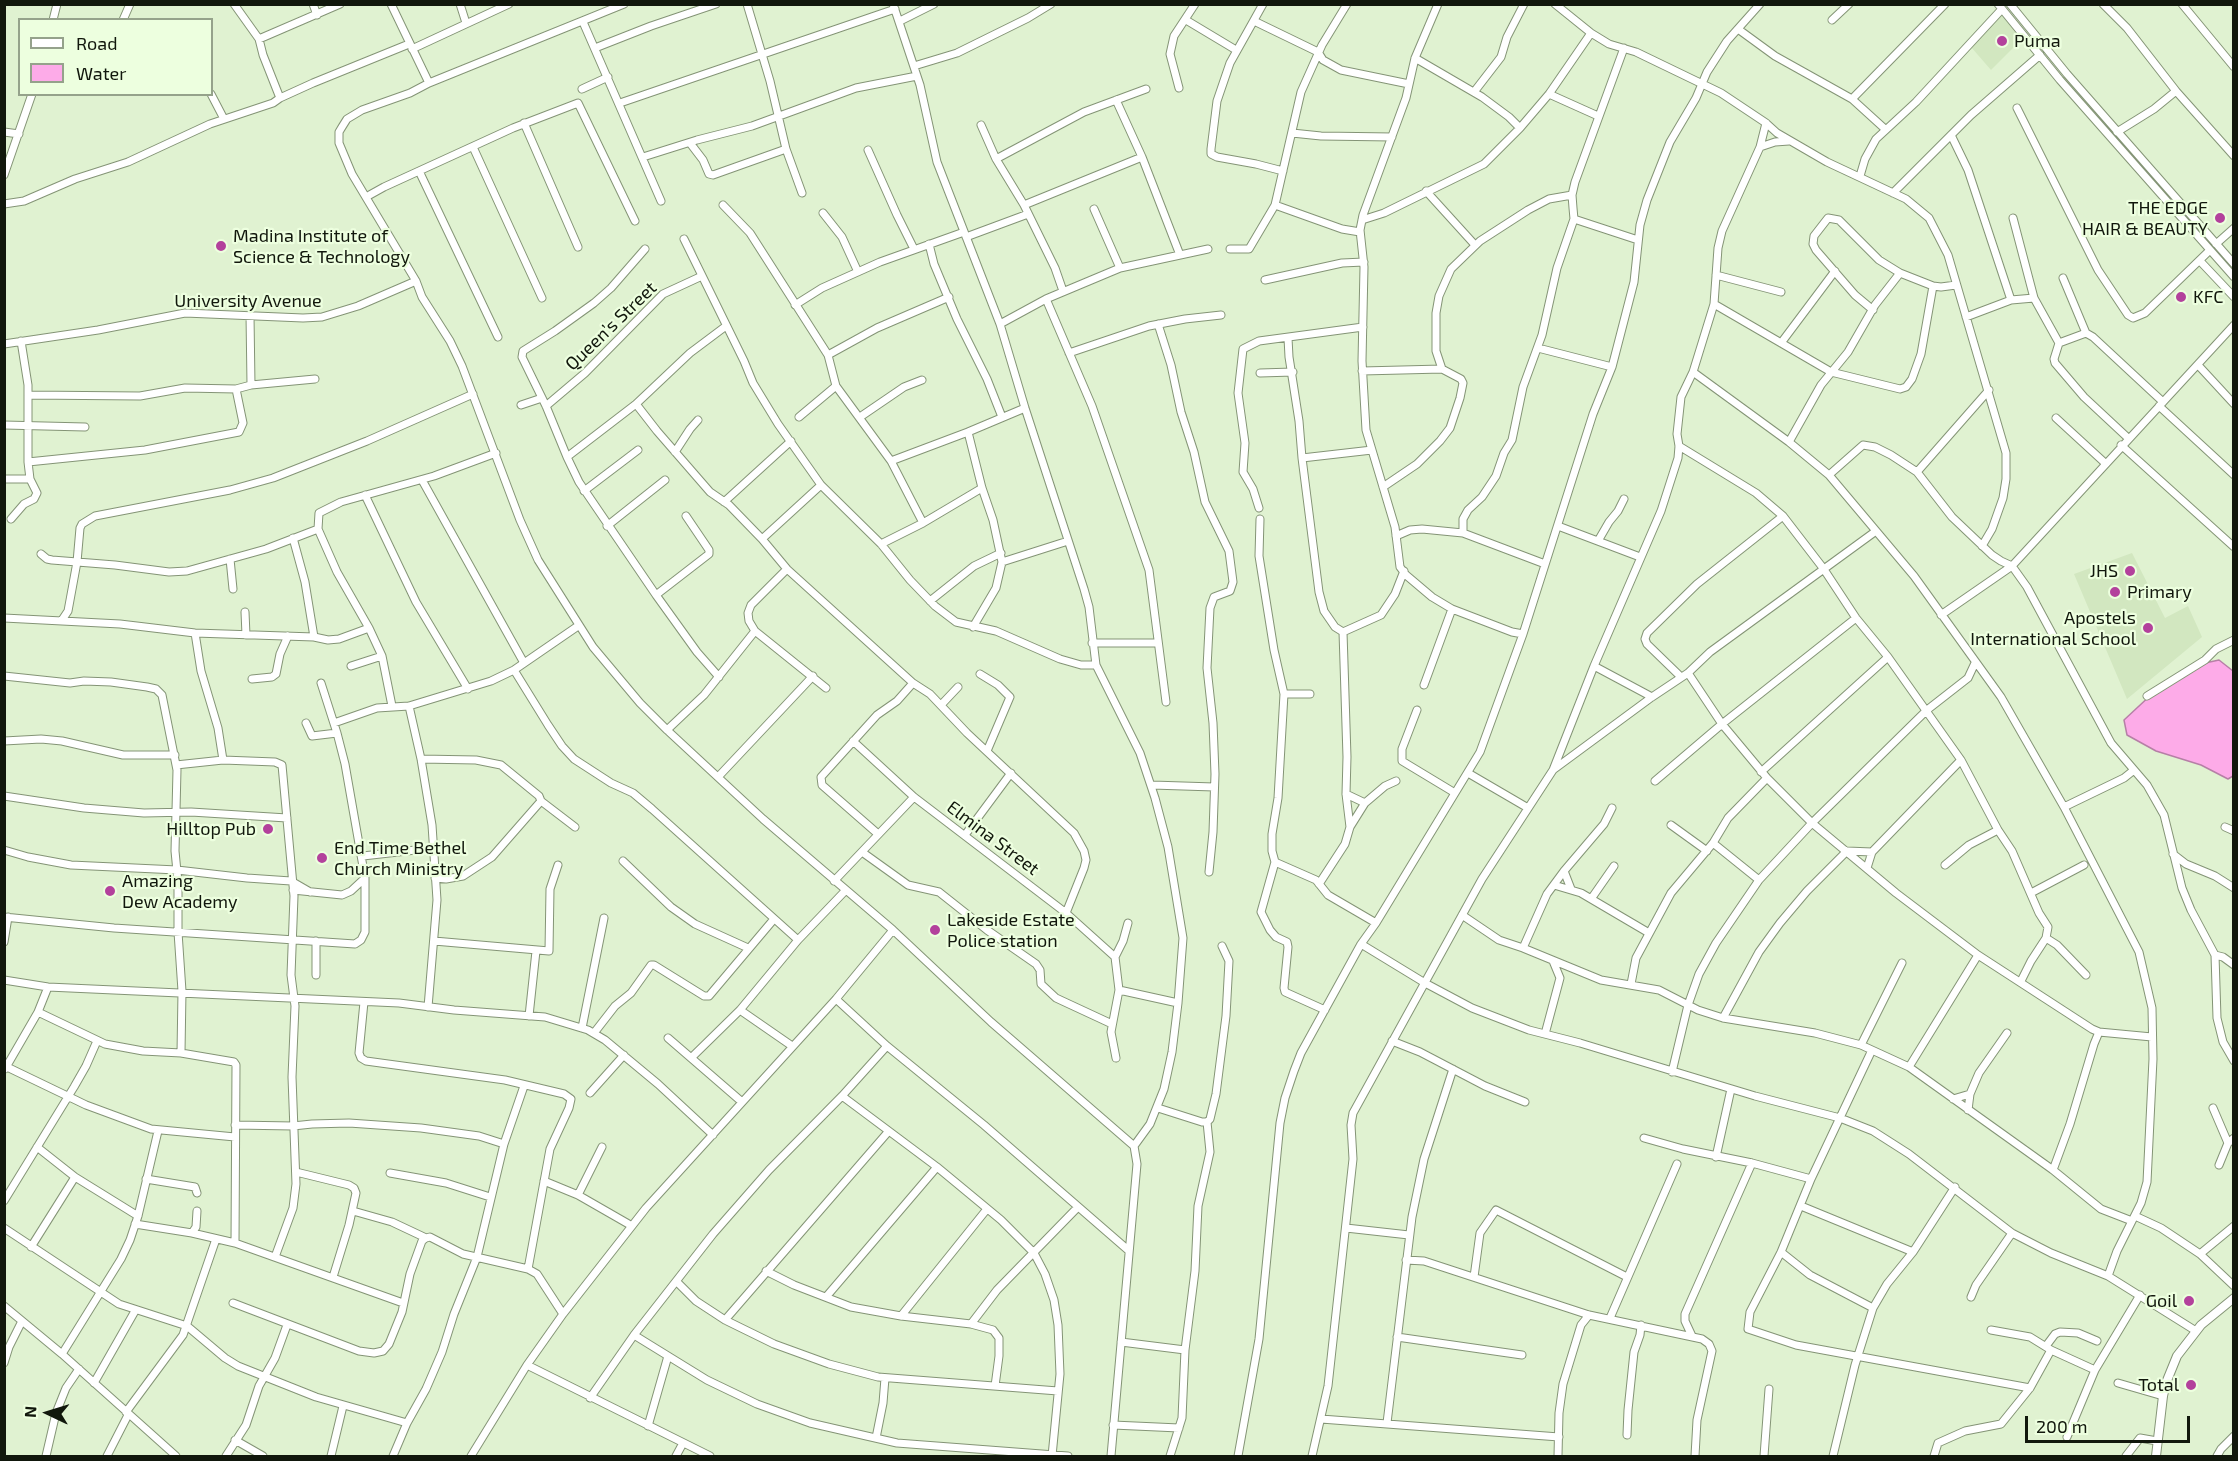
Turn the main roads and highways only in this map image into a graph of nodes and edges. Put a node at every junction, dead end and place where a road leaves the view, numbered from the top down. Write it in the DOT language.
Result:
graph roads {
  1 [pos="2234,1298"];
  2 [pos="2156,1456"];
  1 -- 2 [label="main road"];
}
